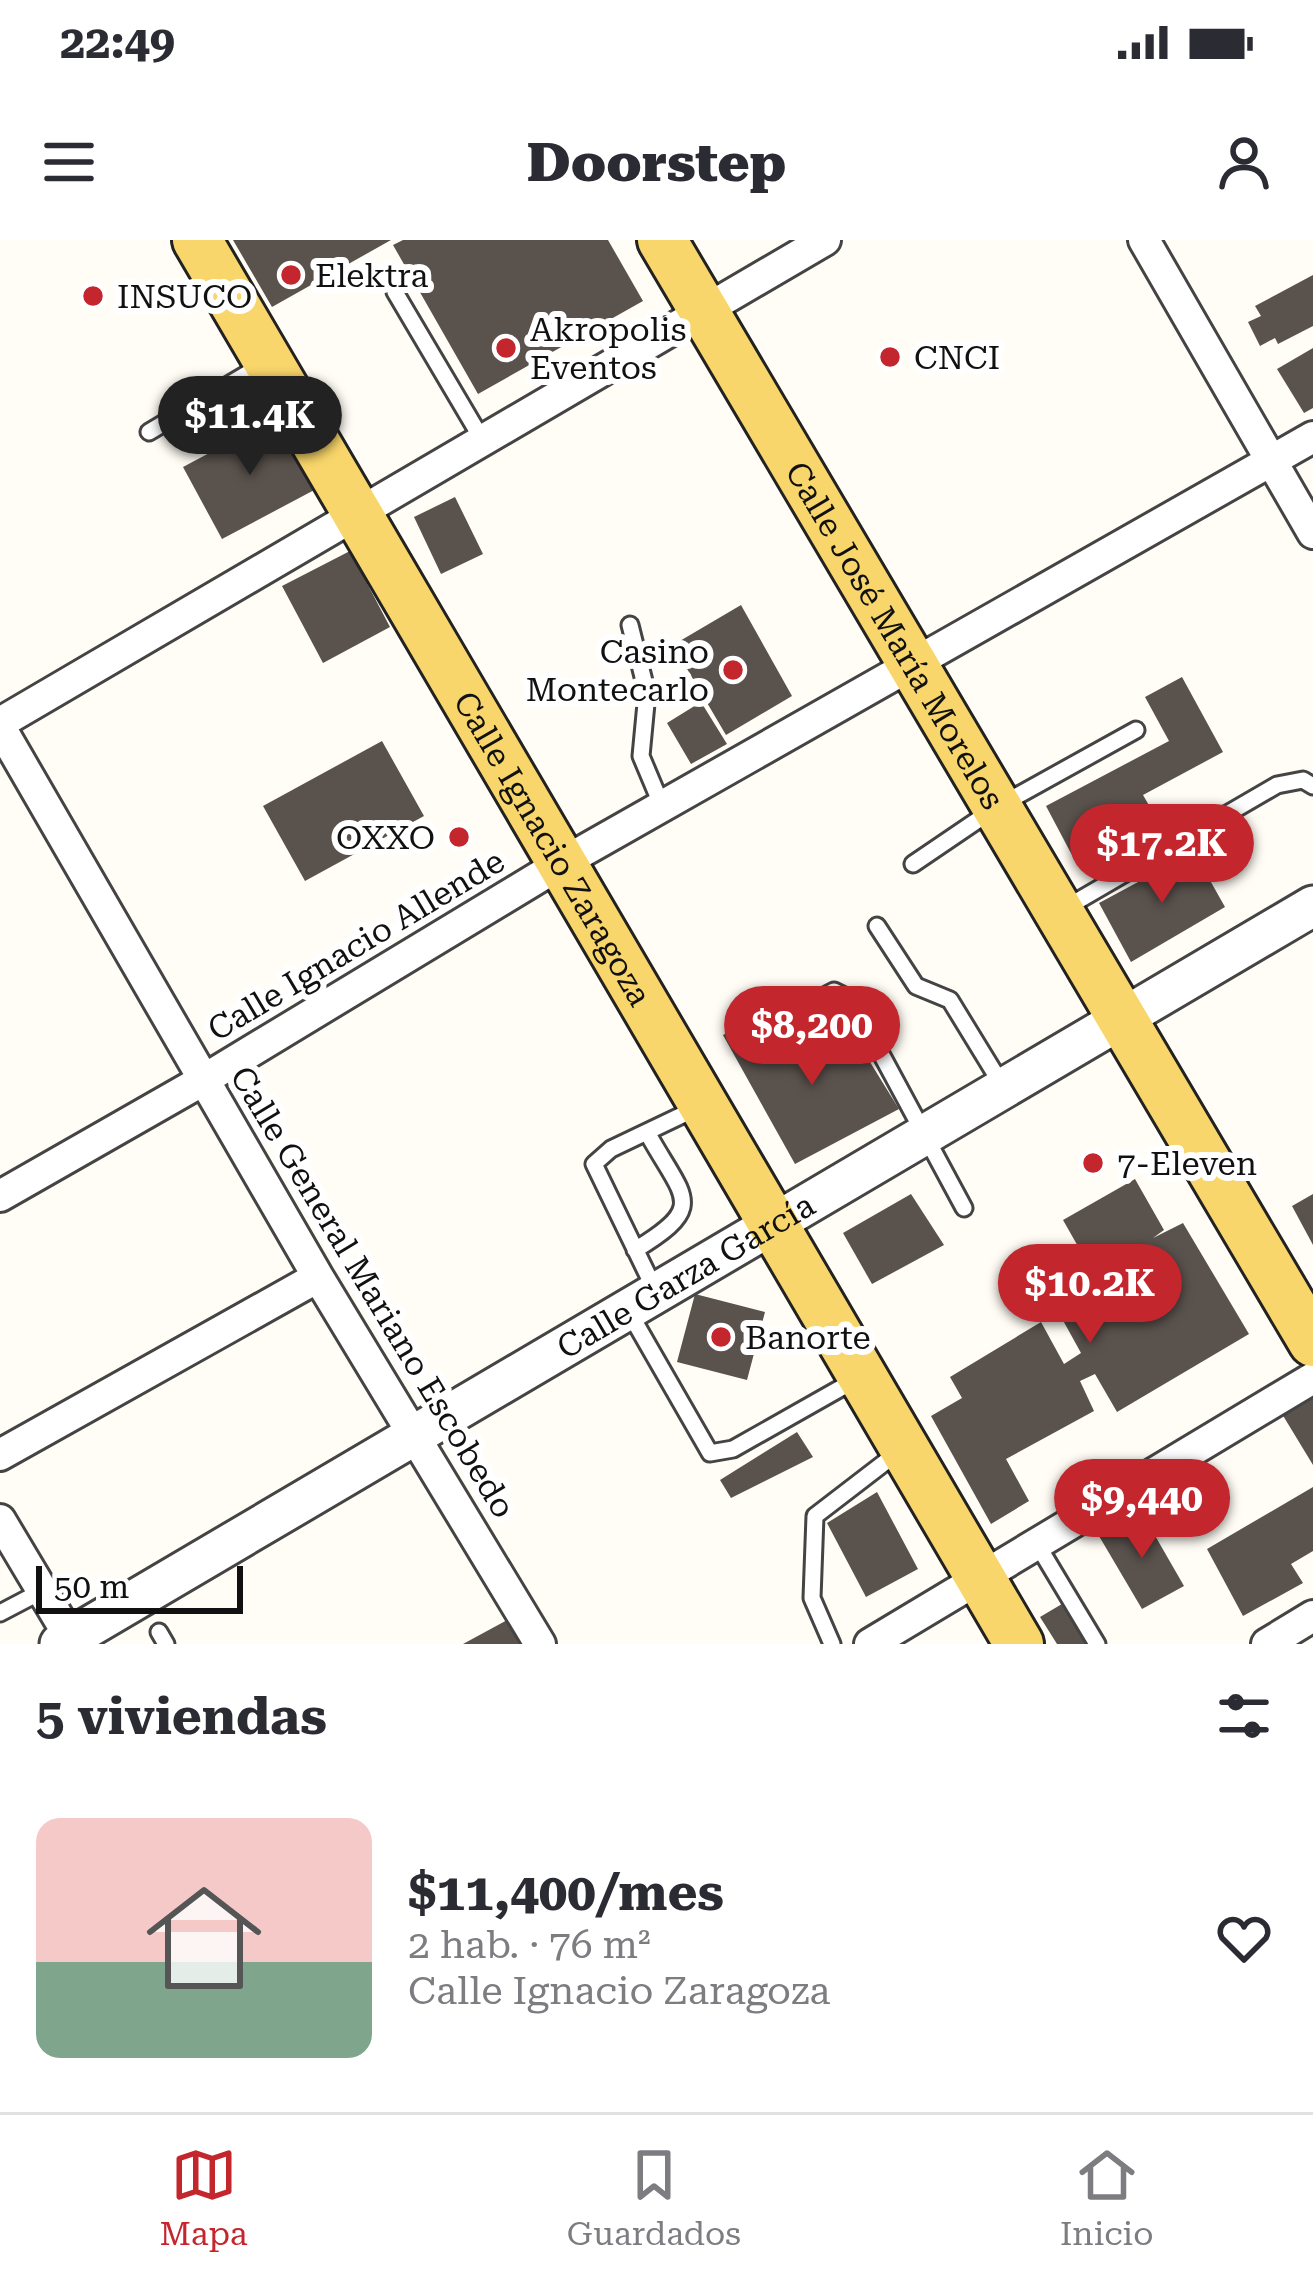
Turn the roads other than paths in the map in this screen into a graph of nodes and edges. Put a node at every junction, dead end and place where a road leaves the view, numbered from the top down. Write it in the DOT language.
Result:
graph roads {
  1 [pos="197,240"];
  2 [pos="662,240"];
  3 [pos="825,240"];
  4 [pos="1144,240"];
  5 [pos="395,292"];
  6 [pos="702,310"];
  7 [pos="269,361"];
  8 [pos="149,432"];
  9 [pos="1313,437"];
  10 [pos="483,441"];
  11 [pos="1273,461"];
  12 [pos="360,514"];
  13 [pos="1313,533"];
  14 [pos="630,625"];
  15 [pos="913,664"];
  16 [pos="0,725"];
  17 [pos="1136,730"];
  18 [pos="1310,778"];
  19 [pos="662,806"];
  20 [pos="997,807"];
  21 [pos="562,863"];
  22 [pos="914,864"];
  23 [pos="1313,906"];
  24 [pos="1059,911"];
  25 [pos="877,926"];
  26 [pos="1124,1018"];
  27 [pos="779,1020"];
  28 [pos="205,1079"];
  29 [pos="1003,1088"];
  30 [pos="704,1105"];
  31 [pos="648,1134"];
  32 [pos="925,1134"];
  33 [pos="0,1196"];
  34 [pos="964,1208"];
  35 [pos="773,1222"];
  36 [pos="634,1250"];
  37 [pos="318,1277"];
  38 [pos="643,1304"];
  39 [pos="1313,1342"];
  40 [pos="863,1376"];
  41 [pos="1313,1378"];
  42 [pos="414,1432"];
  43 [pos="904,1448"];
  44 [pos="0,1455"];
  45 [pos="0,1520"];
  46 [pos="1037,1544"];
  47 [pos="978,1579"];
  48 [pos="43,1591"];
  49 [pos="0,1613"];
  50 [pos="1313,1616"];
  51 [pos="68,1642"];
  52 [pos="540,1644"];
  53 [pos="832,1644"];
  54 [pos="870,1644"];
  55 [pos="1019,1644"];
  56 [pos="1097,1644"];
  57 [pos="1268,1644"];
  1 -- 7 [label="main road, Calle Ignacio Zaragoza"];
  2 -- 6 [label="main road, Calle José María Morelos"];
  3 -- 6 [label="street"];
  4 -- 11 [label="street"];
  5 -- 10 [label="lane"];
  6 -- 10 [label="street"];
  6 -- 15 [label="main road, Calle José María Morelos"];
  7 -- 8 [label="lane"];
  7 -- 12 [label="main road, Calle Ignacio Zaragoza"];
  9 -- 11 [label="street, Calle Ignacio Allende"];
  10 -- 12 [label="street"];
  11 -- 13 [label="street"];
  11 -- 15 [label="street, Calle Ignacio Allende"];
  12 -- 16 [label="street"];
  12 -- 21 [label="main road, Calle Ignacio Zaragoza"];
  14 -- 19 [label="lane"];
  15 -- 19 [label="street, Calle Ignacio Allende"];
  15 -- 20 [label="main road, Calle José María Morelos"];
  16 -- 28 [label="street, Calle General Mariano Escobedo"];
  17 -- 20 [label="lane"];
  18 -- 24 [label="lane"];
  19 -- 21 [label="street, Calle Ignacio Allende"];
  20 -- 22 [label="lane"];
  20 -- 24 [label="main road, Calle José María Morelos"];
  21 -- 28 [label="street, Calle Ignacio Allende"];
  21 -- 30 [label="main road, Calle Ignacio Zaragoza"];
  23 -- 26 [label="street, Calle Garza García"];
  24 -- 26 [label="main road, Calle José María Morelos"];
  25 -- 29 [label="lane"];
  26 -- 29 [label="street, Calle Garza García"];
  26 -- 39 [label="main road, Calle José María Morelos"];
  27 -- 32 [label="lane"];
  28 -- 33 [label="street, Calle Ignacio Allende"];
  28 -- 37 [label="street, Calle General Mariano Escobedo"];
  29 -- 32 [label="street, Calle Garza García"];
  30 -- 31 [label="lane"];
  30 -- 35 [label="main road, Calle Ignacio Zaragoza"];
  31 -- 36 [label="lane"];
  31 -- 36 [label="lane"];
  32 -- 34 [label="lane"];
  32 -- 35 [label="street, Calle Garza García"];
  35 -- 38 [label="street, Calle Garza García"];
  35 -- 40 [label="main road, Calle Ignacio Zaragoza"];
  36 -- 38 [label="lane"];
  37 -- 42 [label="street, Calle General Mariano Escobedo"];
  37 -- 44 [label="street"];
  38 -- 40 [label="lane"];
  38 -- 42 [label="street, Calle Garza García"];
  40 -- 43 [label="main road, Calle Ignacio Zaragoza"];
  41 -- 46 [label="street"];
  42 -- 51 [label="street, Calle Garza García"];
  42 -- 52 [label="street, Calle General Mariano Escobedo"];
  43 -- 47 [label="main road, Calle Ignacio Zaragoza"];
  43 -- 53 [label="lane"];
  45 -- 48 [label="street"];
  46 -- 47 [label="street"];
  46 -- 56 [label="lane"];
  47 -- 54 [label="street"];
  47 -- 55 [label="main road, Calle Ignacio Zaragoza"];
  48 -- 49 [label="lane"];
  48 -- 51 [label="street"];
  50 -- 57 [label="street"];
}
